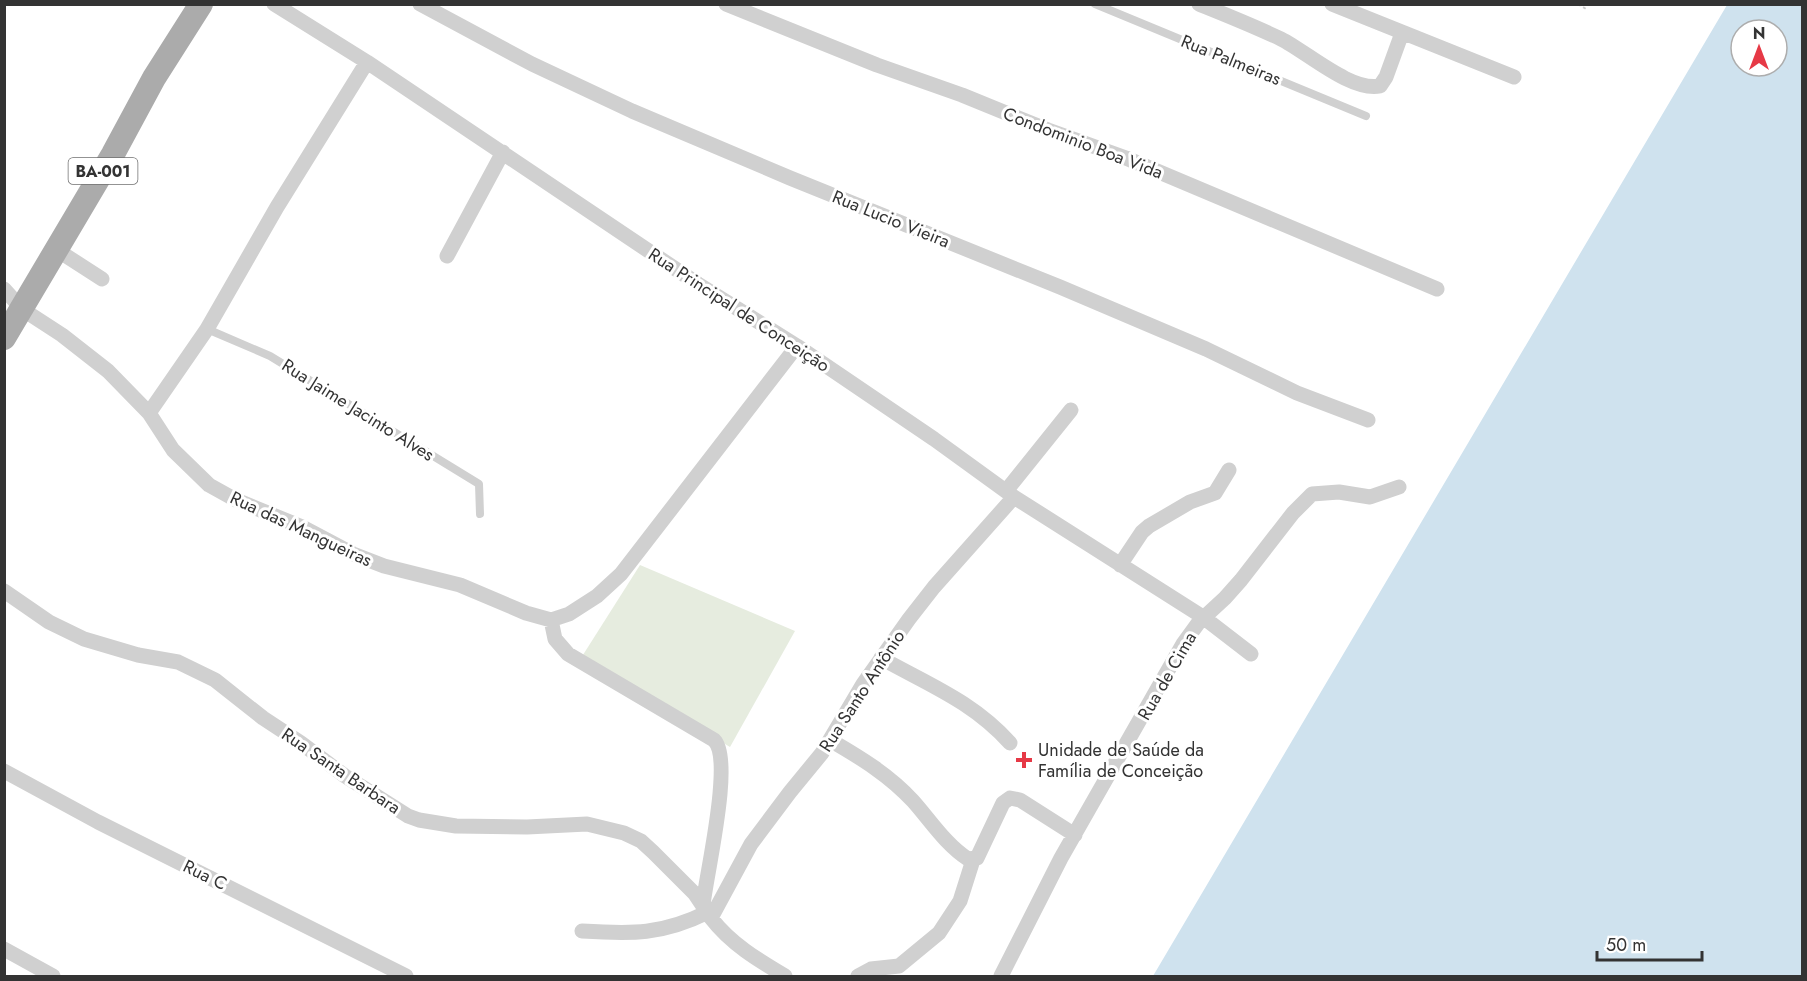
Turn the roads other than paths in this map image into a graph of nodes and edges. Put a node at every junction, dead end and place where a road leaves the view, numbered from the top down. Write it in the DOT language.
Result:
graph roads {
  1 [pos="201,4"];
  2 [pos="274,4"];
  3 [pos="420,4"];
  4 [pos="726,4"];
  5 [pos="1095,4"];
  6 [pos="1199,4"];
  7 [pos="1332,4"];
  8 [pos="1402,33"];
  9 [pos="367,62"];
  10 [pos="1514,77"];
  11 [pos="1366,116"];
  12 [pos="503,152"];
  13 [pos="57,250"];
  14 [pos="447,256"];
  15 [pos="102,279"];
  16 [pos="4,289"];
  17 [pos="1437,289"];
  18 [pos="22,309"];
  19 [pos="207,329"];
  20 [pos="4,338"];
  21 [pos="797,346"];
  22 [pos="1071,410"];
  23 [pos="149,413"];
  24 [pos="1368,420"];
  25 [pos="1228,470"];
  26 [pos="1399,487"];
  27 [pos="1010,494"];
  28 [pos="480,514"];
  29 [pos="1120,565"];
  30 [pos="4,591"];
  31 [pos="1203,617"];
  32 [pos="551,620"];
  33 [pos="1251,654"];
  34 [pos="881,657"];
  35 [pos="830,740"];
  36 [pos="1010,743"];
  37 [pos="4,771"];
  38 [pos="1075,835"];
  39 [pos="973,860"];
  40 [pos="707,912"];
  41 [pos="582,931"];
  42 [pos="4,949"];
  43 [pos="53,976"];
  44 [pos="402,976"];
  45 [pos="785,976"];
  46 [pos="858,976"];
  47 [pos="1001,976"];
  1 -- 13 [label="main road, BA-001"];
  2 -- 9 [label="street, Rua Principal de Conceição"];
  3 -- 24 [label="street, Rua Lucio Vieira"];
  4 -- 17 [label="street, Condominio Boa Vida"];
  5 -- 11 [label="lane, Rua Palmeiras"];
  6 -- 8 [label="street, Rua Palmeiras"];
  7 -- 8 [label="street"];
  8 -- 10 [label="street"];
  9 -- 12 [label="street, Rua Principal de Conceição"];
  9 -- 19 [label="street"];
  12 -- 14 [label="street"];
  12 -- 21 [label="street, Rua Principal de Conceição"];
  13 -- 15 [label="street"];
  13 -- 18 [label="main road, BA-001"];
  16 -- 18 [label="street, Rua das Mangueiras"];
  18 -- 20 [label="main road, BA-001"];
  18 -- 23 [label="street, Rua das Mangueiras"];
  19 -- 23 [label="street"];
  19 -- 28 [label="lane, Rua Jaime Jacinto Alves"];
  21 -- 27 [label="street, Rua Principal de Conceição"];
  21 -- 32 [label="street"];
  22 -- 27 [label="street, Rua Santo Antônio"];
  23 -- 32 [label="street, Rua das Mangueiras"];
  25 -- 29 [label="street"];
  26 -- 31 [label="street, Rua de Cima"];
  27 -- 29 [label="street, Rua Principal de Conceição"];
  27 -- 34 [label="street, Rua Santo Antônio"];
  29 -- 31 [label="street, Rua Principal de Conceição"];
  30 -- 40 [label="street, Rua Santa Barbara"];
  31 -- 33 [label="street, Rua Principal de Conceição"];
  31 -- 38 [label="street, Rua de Cima"];
  32 -- 40 [label="street"];
  34 -- 35 [label="street, Rua Santo Antônio"];
  34 -- 36 [label="street"];
  35 -- 39 [label="street"];
  35 -- 40 [label="street, Rua Santo Antônio"];
  37 -- 44 [label="street, Rua C"];
  38 -- 39 [label="street"];
  38 -- 47 [label="street, Rua de Cima"];
  39 -- 46 [label="street"];
  40 -- 41 [label="street"];
  40 -- 45 [label="street"];
  42 -- 43 [label="street"];
}
